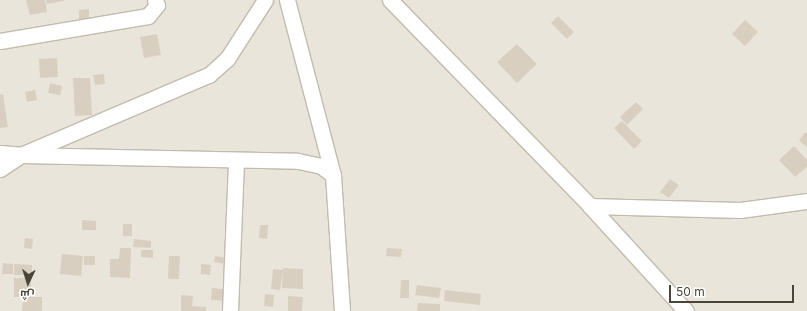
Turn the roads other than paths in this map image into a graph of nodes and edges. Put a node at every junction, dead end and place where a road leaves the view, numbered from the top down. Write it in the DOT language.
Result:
graph roads {
  1 [pos="155,0"];
  2 [pos="265,0"];
  3 [pos="287,0"];
  4 [pos="390,0"];
  5 [pos="0,41"];
  6 [pos="0,153"];
  7 [pos="21,155"];
  8 [pos="236,160"];
  9 [pos="0,169"];
  10 [pos="333,176"];
  11 [pos="807,201"];
  12 [pos="590,206"];
  13 [pos="230,311"];
  14 [pos="342,311"];
  15 [pos="686,311"];
  1 -- 5 [label="street"];
  2 -- 7 [label="street"];
  3 -- 10 [label="street"];
  4 -- 12 [label="street"];
  6 -- 7 [label="street"];
  7 -- 8 [label="street"];
  7 -- 9 [label="street"];
  8 -- 10 [label="street"];
  8 -- 13 [label="street"];
  10 -- 14 [label="street"];
  11 -- 12 [label="street"];
  12 -- 15 [label="street"];
}
